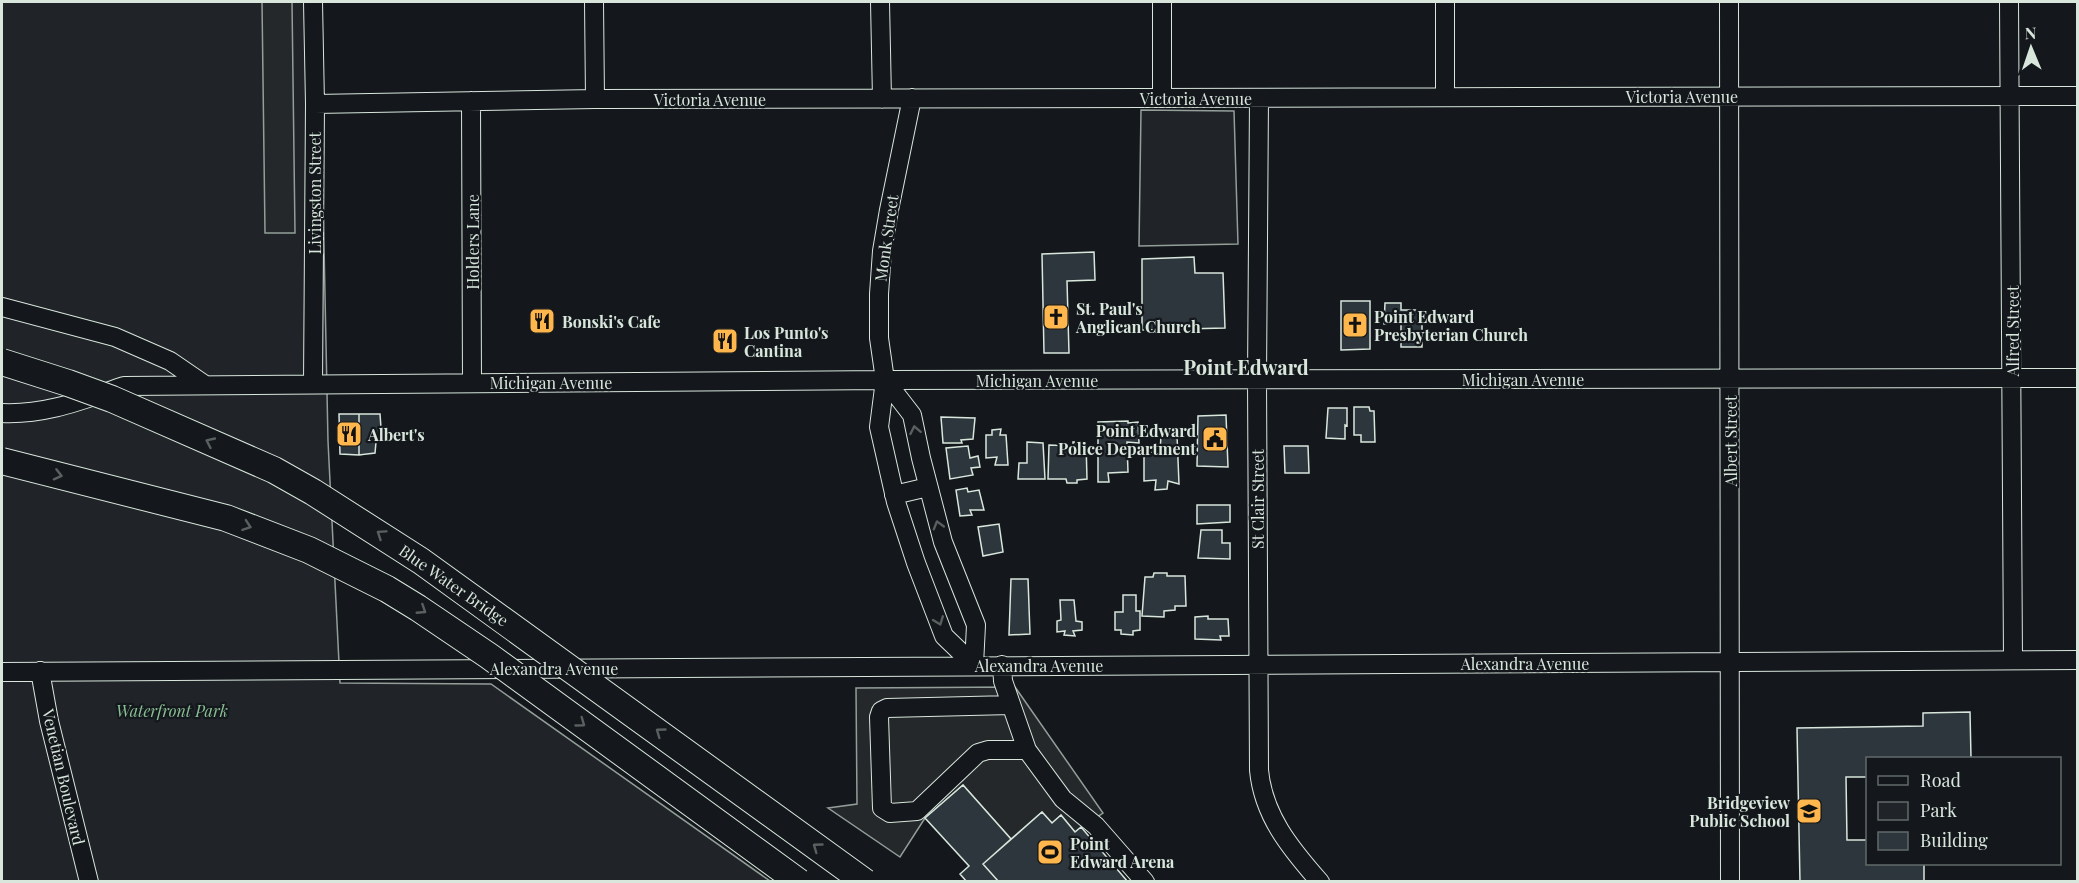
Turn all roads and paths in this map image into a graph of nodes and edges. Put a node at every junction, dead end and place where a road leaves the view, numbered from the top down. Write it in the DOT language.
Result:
graph roads {
  1 [pos="313,2"];
  2 [pos="594,2"];
  3 [pos="880,2"];
  4 [pos="1162,2"];
  5 [pos="1445,2"];
  6 [pos="1729,2"];
  7 [pos="2009,2"];
  8 [pos="1444,96"];
  9 [pos="1730,96"];
  10 [pos="2011,96"];
  11 [pos="2078,96"];
  12 [pos="912,98"];
  13 [pos="1162,98"];
  14 [pos="1259,98"];
  15 [pos="595,99"];
  16 [pos="882,99"];
  17 [pos="471,101"];
  18 [pos="315,104"];
  19 [pos="2,307"];
  20 [pos="2,362"];
  21 [pos="2012,378"];
  22 [pos="2078,378"];
  23 [pos="1257,379"];
  24 [pos="1730,379"];
  25 [pos="885,380"];
  26 [pos="472,383"];
  27 [pos="313,384"];
  28 [pos="205,385"];
  29 [pos="2,412"];
  30 [pos="2,461"];
  31 [pos="928,487"];
  32 [pos="894,495"];
  33 [pos="950,562"];
  34 [pos="918,568"];
  35 [pos="2013,660"];
  36 [pos="2078,660"];
  37 [pos="1730,662"];
  38 [pos="974,665"];
  39 [pos="1002,665"];
  40 [pos="1258,665"];
  41 [pos="40,671"];
  42 [pos="2,672"];
  43 [pos="1011,705"];
  44 [pos="1028,750"];
  45 [pos="89,882"];
  46 [pos="799,882"];
  47 [pos="865,882"];
  48 [pos="1145,882"];
  49 [pos="1320,882"];
  50 [pos="1730,882"];
  1 -- 18 [label="street, Livingston Street"];
  2 -- 15 [label="street"];
  3 -- 16 [label="street"];
  4 -- 13 [label="street"];
  5 -- 8 [label="street"];
  6 -- 9 [label="street, Albert Street"];
  7 -- 10 [label="street, Alfred Street"];
  8 -- 9 [label="street, Victoria Avenue"];
  8 -- 14 [label="street, Victoria Avenue"];
  9 -- 10 [label="street, Victoria Avenue"];
  9 -- 24 [label="street, Albert Street"];
  10 -- 11 [label="street, Victoria Avenue"];
  10 -- 21 [label="street, Alfred Street"];
  12 -- 13 [label="street, Victoria Avenue"];
  12 -- 16 [label="street, Victoria Avenue"];
  12 -- 25 [label="street, Monk Street"];
  13 -- 14 [label="street, Victoria Avenue"];
  14 -- 23 [label="street, St Clair Street"];
  15 -- 16 [label="street, Victoria Avenue"];
  15 -- 17 [label="street, Victoria Avenue"];
  17 -- 18 [label="street, Victoria Avenue"];
  17 -- 26 [label="street, Holders Lane"];
  18 -- 27 [label="street, Livingston Street"];
  19 -- 28 [label="street"];
  47 -- 20 [label="highway, Blue Water Bridge, one-way, bridge"];
  21 -- 22 [label="street, Michigan Avenue"];
  21 -- 24 [label="street, Michigan Avenue"];
  21 -- 35 [label="street, Alfred Street"];
  23 -- 24 [label="street, Michigan Avenue"];
  23 -- 25 [label="street, Michigan Avenue"];
  23 -- 40 [label="street, St Clair Street"];
  24 -- 37 [label="street, Albert Street"];
  25 -- 26 [label="street, Michigan Avenue"];
  31 -- 25 [label="street, one-way"];
  25 -- 32 [label="street, Monk Street"];
  26 -- 27 [label="street, Michigan Avenue"];
  27 -- 28 [label="street, Michigan Avenue"];
  28 -- 29 [label="street, Michigan Avenue"];
  30 -- 46 [label="highway, one-way, bridge"];
  31 -- 32 [label="street"];
  33 -- 31 [label="street, one-way"];
  32 -- 34 [label="street, Monk Street"];
  33 -- 34 [label="street"];
  33 -- 38 [label="street"];
  34 -- 38 [label="street, Monk Street, one-way"];
  35 -- 36 [label="street, Alexandra Avenue"];
  35 -- 37 [label="street, Alexandra Avenue"];
  37 -- 40 [label="street, Alexandra Avenue"];
  37 -- 50 [label="street, Albert Street"];
  38 -- 39 [label="street, Alexandra Avenue"];
  38 -- 41 [label="street, Alexandra Avenue"];
  39 -- 40 [label="street, Alexandra Avenue"];
  39 -- 43 [label="street"];
  40 -- 49 [label="street, St Clair Street"];
  41 -- 42 [label="street, Alexandra Avenue"];
  41 -- 45 [label="street, Venetian Boulevard"];
  43 -- 44 [label="street"];
  43 -- 44 [label="street"];
  44 -- 48 [label="street"];
}
